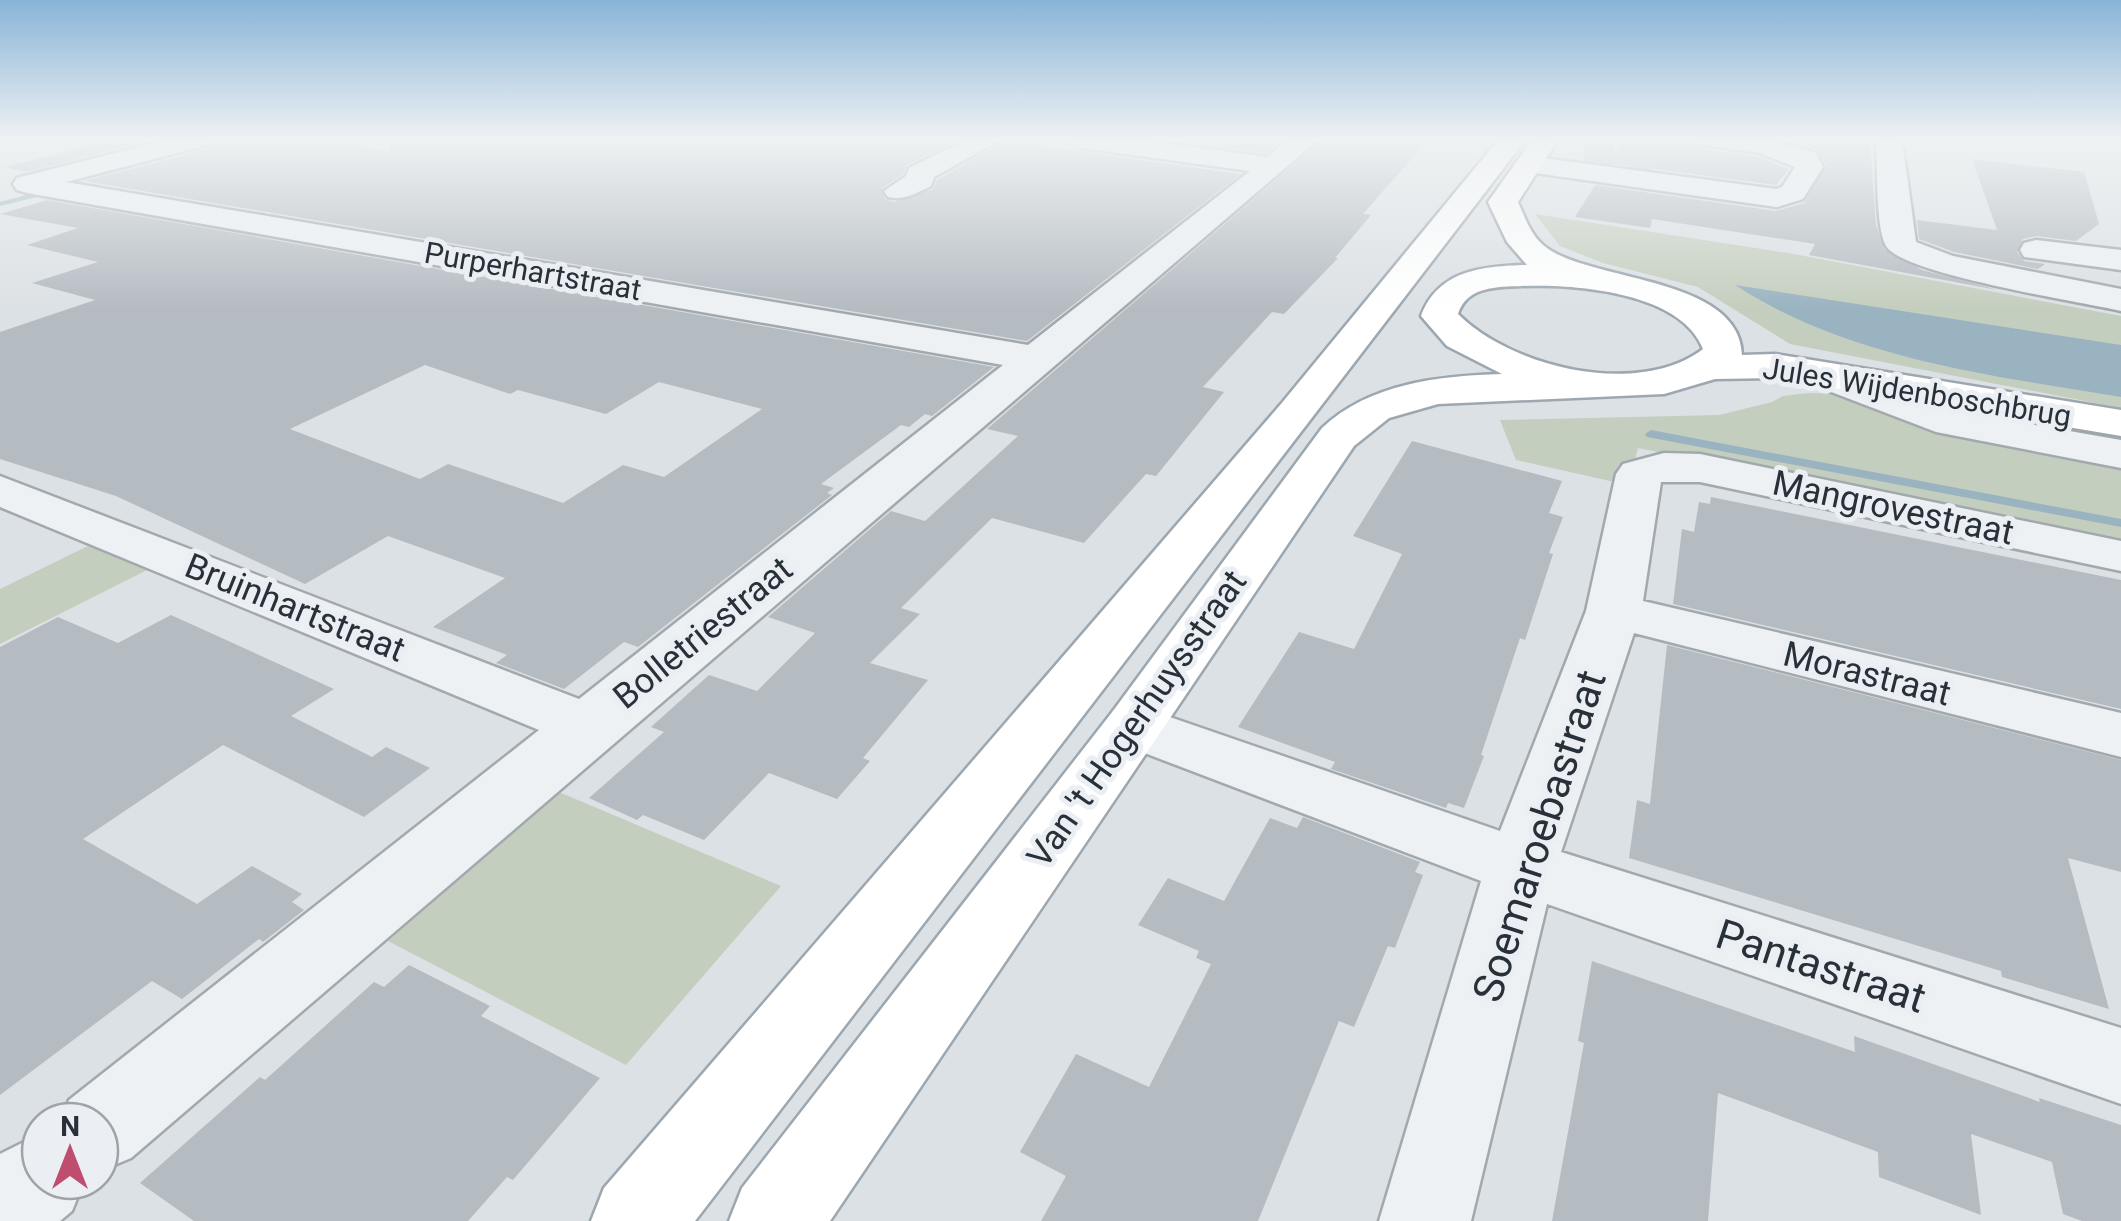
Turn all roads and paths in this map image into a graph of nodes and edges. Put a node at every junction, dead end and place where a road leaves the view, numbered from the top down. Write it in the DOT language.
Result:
graph roads {
  1 [pos="62,196"];
  2 [pos="1238,196"];
  3 [pos="1469,196"];
  4 [pos="1475,196"];
  5 [pos="1506,196"];
  6 [pos="1895,196"];
  7 [pos="2121,260"];
  8 [pos="1586,278"];
  9 [pos="2050,286"];
  10 [pos="1446,295"];
  11 [pos="2121,300"];
  12 [pos="1717,351"];
  13 [pos="1039,359"];
  14 [pos="1827,376"];
  15 [pos="1598,383"];
  16 [pos="1296,413"];
  17 [pos="2121,422"];
  18 [pos="2121,454"];
  19 [pos="1664,467"];
  20 [pos="0,490"];
  21 [pos="2121,556"];
  22 [pos="1614,611"];
  23 [pos="589,726"];
  24 [pos="1135,726"];
  25 [pos="2121,735"];
  26 [pos="1522,867"];
  27 [pos="2121,1066"];
  28 [pos="120,1113"];
  29 [pos="20,1195"];
  30 [pos="0,1212"];
  31 [pos="637,1221"];
  32 [pos="775,1221"];
  33 [pos="1425,1221"];
  1 -- 13 [label="street, Purperhartstraat"];
  2 -- 13 [label="street, Bolletriestraat"];
  3 -- 16 [label="main road, Van 't Hogerhuysstraat"];
  4 -- 10 [label="main road, Van 't Hogerhuysstraat"];
  5 -- 8 [label="main road"];
  6 -- 9 [label="street"];
  7 -- 9 [label="street"];
  8 -- 10 [label="main road"];
  8 -- 12 [label="main road"];
  9 -- 11 [label="street"];
  10 -- 15 [label="main road"];
  10 -- 16 [label="main road, Van 't Hogerhuysstraat"];
  12 -- 14 [label="main road, Jules Wijdenboschbrug"];
  12 -- 15 [label="main road"];
  12 -- 17 [label="main road, Jules Wijdenboschbrug"];
  13 -- 23 [label="street, Bolletriestraat"];
  14 -- 17 [label="main road, Jules Wijdenboschbrug"];
  14 -- 18 [label="street"];
  15 -- 24 [label="main road, Van 't Hogerhuysstraat"];
  16 -- 31 [label="main road, Van 't Hogerhuysstraat"];
  19 -- 21 [label="street, Mangrovestraat"];
  19 -- 22 [label="street, Soemaroebastraat"];
  20 -- 23 [label="street, Bruinhartstraat"];
  22 -- 25 [label="street, Morastraat"];
  22 -- 26 [label="street, Soemaroebastraat"];
  23 -- 28 [label="street, Bolletriestraat"];
  24 -- 26 [label="street, Pantastraat"];
  24 -- 32 [label="main road, Van 't Hogerhuysstraat"];
  26 -- 27 [label="street, Pantastraat"];
  26 -- 33 [label="street, Soemaroebastraat"];
  29 -- 30 [label="street"];
}
